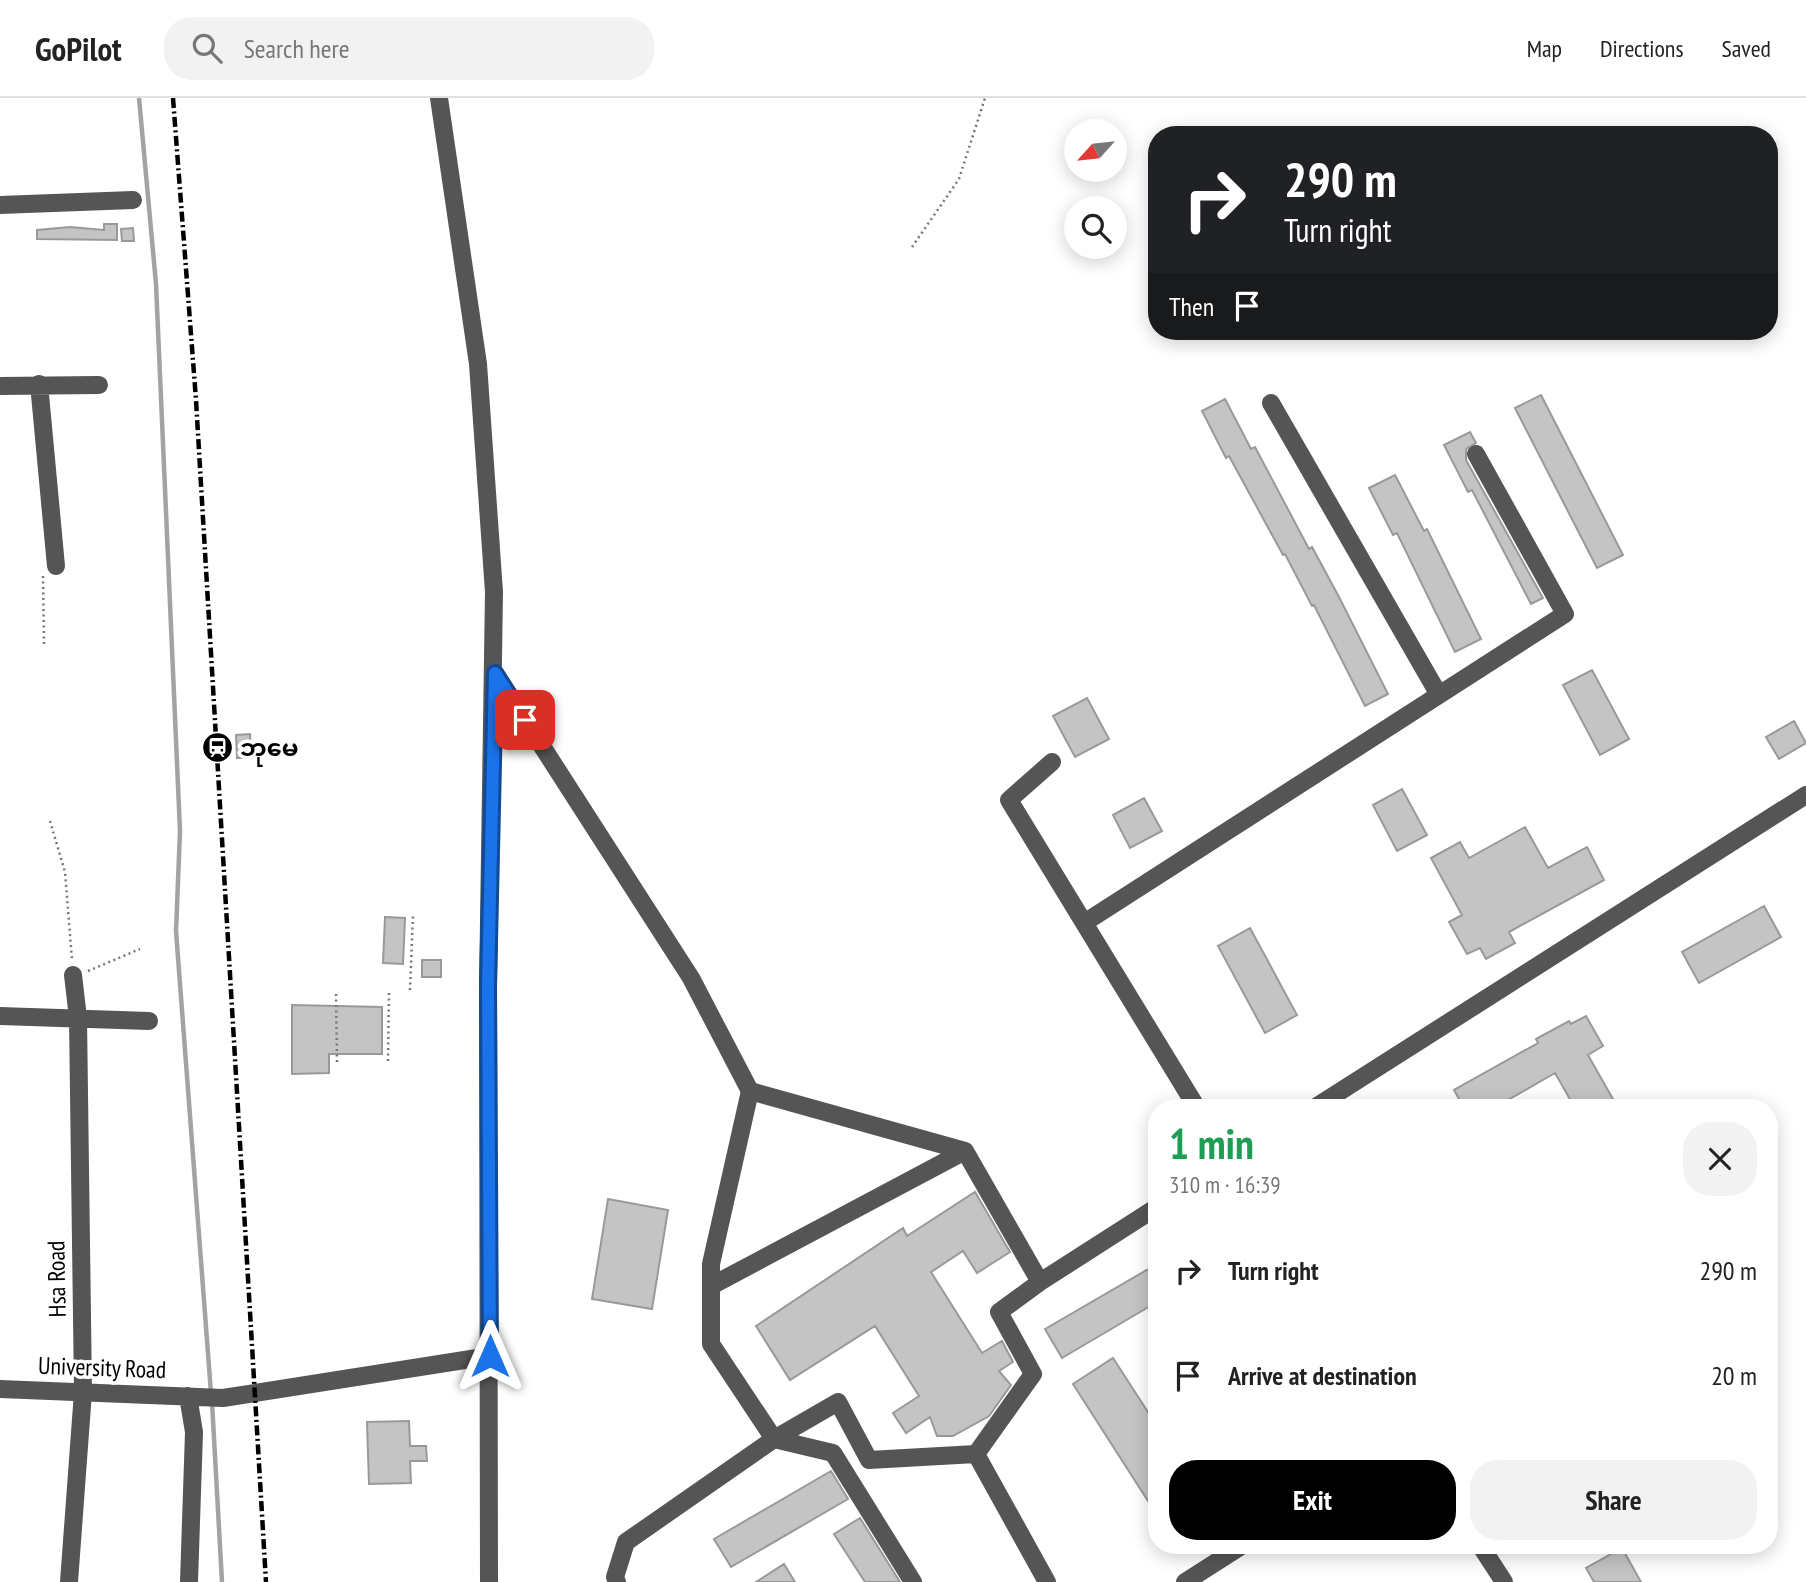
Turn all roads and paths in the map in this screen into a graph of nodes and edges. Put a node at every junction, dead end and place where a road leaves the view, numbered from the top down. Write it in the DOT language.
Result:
graph roads {
  1 [pos="439,98"];
  2 [pos="985,98"];
  3 [pos="132,200"];
  4 [pos="0,205"];
  5 [pos="912,247"];
  6 [pos="39,384"];
  7 [pos="99,385"];
  8 [pos="0,386"];
  9 [pos="1271,402"];
  10 [pos="1476,454"];
  11 [pos="56,566"];
  12 [pos="44,644"];
  13 [pos="495,673"];
  14 [pos="1439,695"];
  15 [pos="1052,762"];
  16 [pos="1806,795"];
  17 [pos="50,821"];
  18 [pos="413,915"];
  19 [pos="1084,923"];
  20 [pos="140,949"];
  21 [pos="73,975"];
  22 [pos="410,990"];
  23 [pos="389,991"];
  24 [pos="336,994"];
  25 [pos="0,1016"];
  26 [pos="78,1018"];
  27 [pos="149,1021"];
  28 [pos="388,1061"];
  29 [pos="337,1062"];
  30 [pos="750,1091"];
  31 [pos="1192,1099"];
  32 [pos="1328,1099"];
  33 [pos="965,1152"];
  34 [pos="1148,1213"];
  35 [pos="1040,1282"];
  36 [pos="711,1286"];
  37 [pos="490,1356"];
  38 [pos="0,1389"];
  39 [pos="83,1392"];
  40 [pos="195,1396"];
  41 [pos="774,1439"];
  42 [pos="976,1454"];
  43 [pos="1229,1554"];
  44 [pos="1486,1554"];
  45 [pos="69,1582"];
  46 [pos="189,1582"];
  47 [pos="489,1582"];
  48 [pos="617,1582"];
  49 [pos="913,1582"];
  50 [pos="1047,1582"];
  51 [pos="1185,1582"];
  52 [pos="1504,1582"];
  1 -- 13 [label="street"];
  2 -- 5 [label="path"];
  3 -- 4 [label="street"];
  6 -- 7 [label="street"];
  6 -- 8 [label="street"];
  6 -- 11 [label="street"];
  9 -- 14 [label="street"];
  10 -- 14 [label="street"];
  11 -- 12 [label="path"];
  13 -- 30 [label="street"];
  13 -- 37 [label="street"];
  14 -- 19 [label="street"];
  15 -- 19 [label="street"];
  16 -- 32 [label="street"];
  17 -- 21 [label="path"];
  18 -- 22 [label="path"];
  19 -- 31 [label="street"];
  20 -- 21 [label="path"];
  21 -- 26 [label="street, Hsa Road"];
  23 -- 28 [label="path"];
  24 -- 29 [label="path"];
  25 -- 26 [label="street"];
  26 -- 27 [label="street"];
  26 -- 39 [label="street, Hsa Road"];
  30 -- 33 [label="street"];
  30 -- 36 [label="street"];
  33 -- 35 [label="street"];
  33 -- 36 [label="street"];
  34 -- 35 [label="street"];
  35 -- 42 [label="street"];
  36 -- 41 [label="street"];
  37 -- 40 [label="street, University Road"];
  37 -- 47 [label="street"];
  38 -- 39 [label="street, University Road"];
  39 -- 40 [label="street, University Road"];
  39 -- 45 [label="street, Hsa Road"];
  40 -- 46 [label="street"];
  41 -- 42 [label="street"];
  41 -- 48 [label="street"];
  41 -- 49 [label="street"];
  42 -- 50 [label="street"];
  43 -- 51 [label="street"];
  44 -- 52 [label="street"];
}
